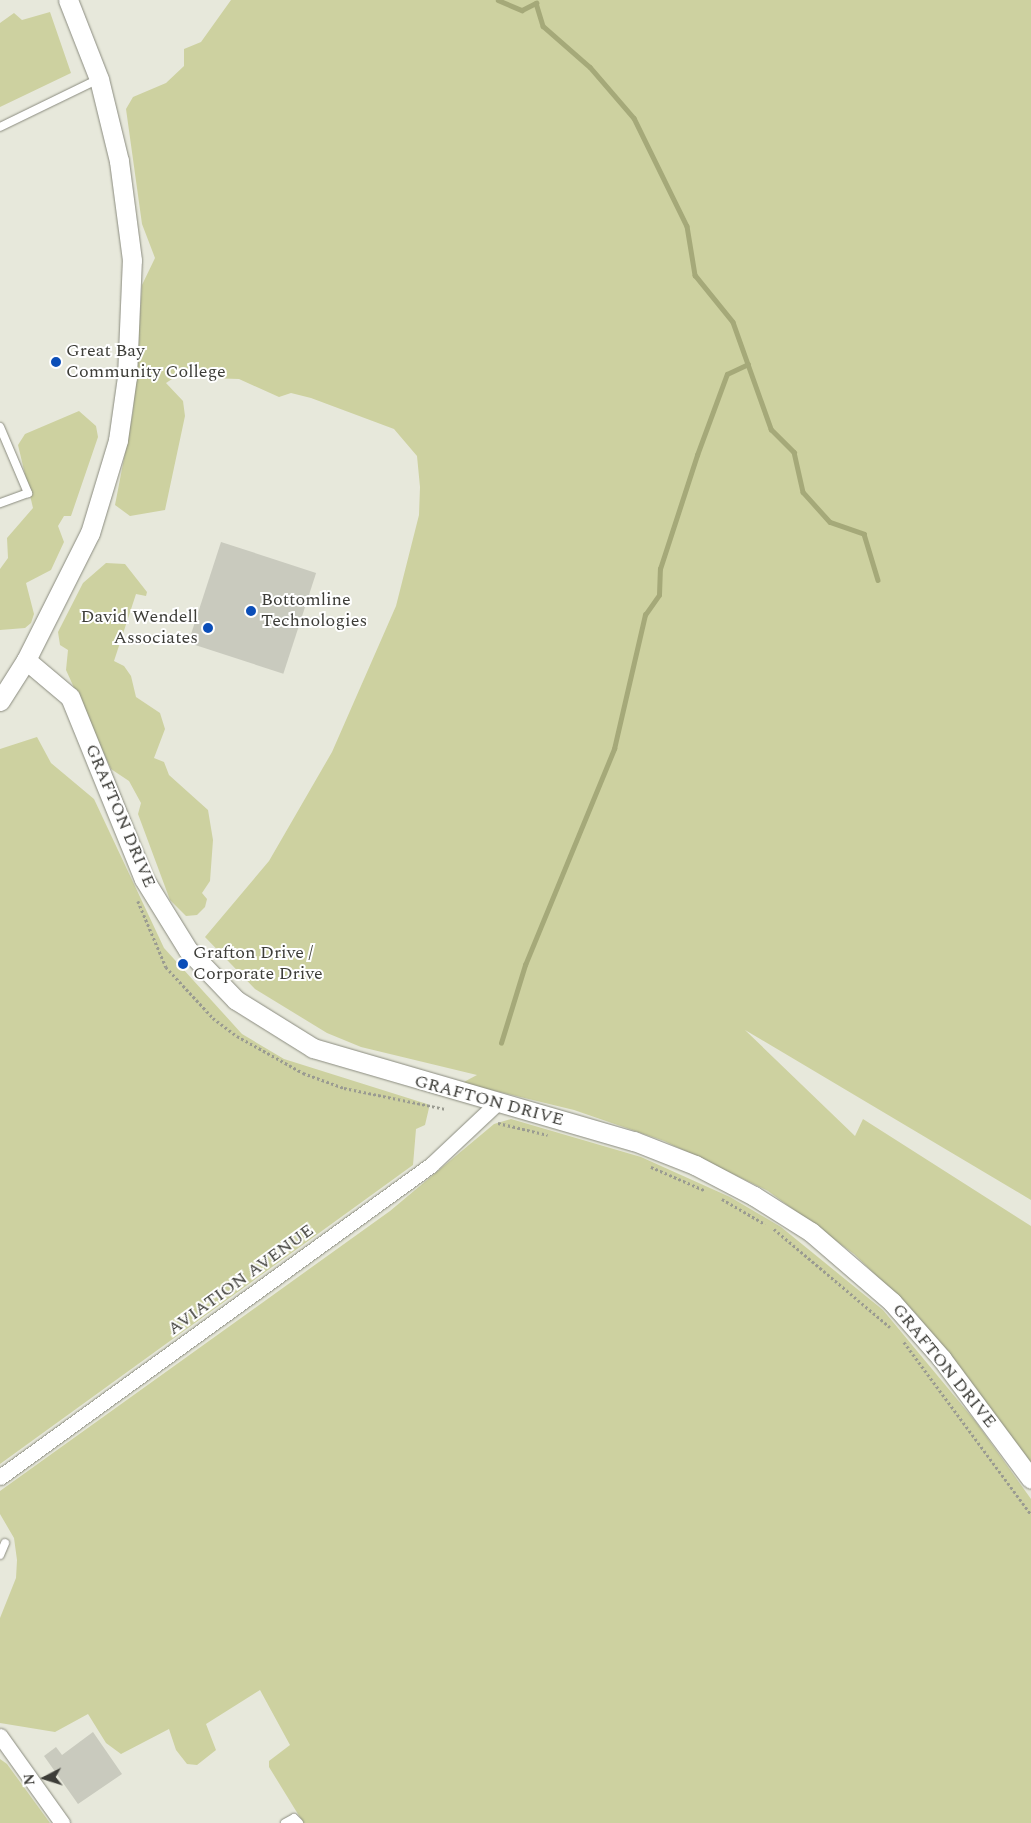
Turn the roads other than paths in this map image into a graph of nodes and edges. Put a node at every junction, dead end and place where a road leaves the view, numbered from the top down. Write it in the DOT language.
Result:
graph roads {
  1 [pos="68,0"];
  2 [pos="99,78"];
  3 [pos="0,127"];
  4 [pos="0,427"];
  5 [pos="0,503"];
  6 [pos="26,660"];
  7 [pos="0,701"];
  8 [pos="497,1103"];
  9 [pos="0,1477"];
  10 [pos="1031,1479"];
  11 [pos="5,1543"];
  12 [pos="0,1555"];
  13 [pos="0,1736"];
  14 [pos="62,1823"];
  15 [pos="285,1823"];
  16 [pos="299,1823"];
  1 -- 2 [label="street"];
  2 -- 3 [label="lane"];
  2 -- 6 [label="street"];
  4 -- 5 [label="lane"];
  6 -- 7 [label="street"];
  6 -- 8 [label="street, GRAFTON DRIVE"];
  8 -- 9 [label="street, AVIATION AVENUE"];
  8 -- 10 [label="street, GRAFTON DRIVE"];
  11 -- 12 [label="lane"];
  13 -- 14 [label="street"];
  15 -- 16 [label="lane"];
}
